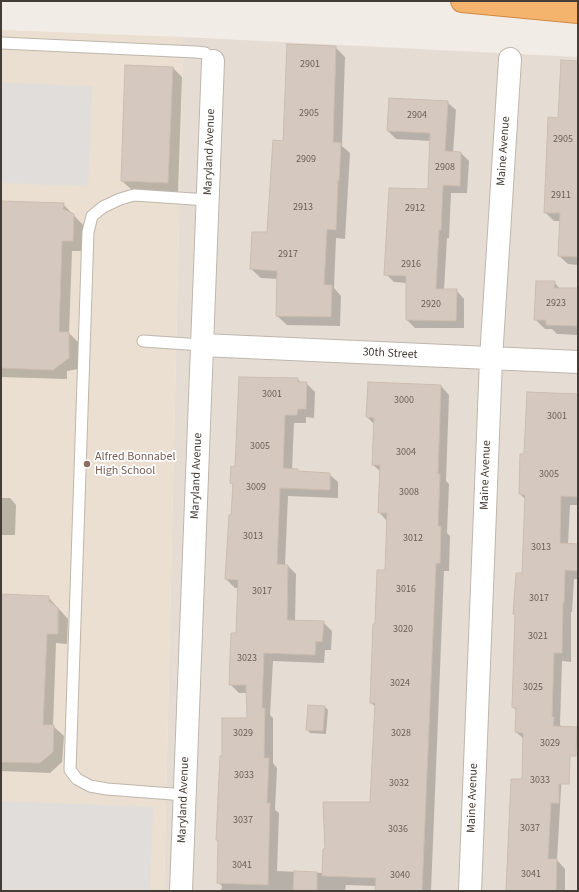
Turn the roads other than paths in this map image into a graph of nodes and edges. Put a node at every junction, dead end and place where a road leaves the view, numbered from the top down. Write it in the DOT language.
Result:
graph roads {
  1 [pos="462,1"];
  2 [pos="578,12"];
  3 [pos="1,43"];
  4 [pos="510,59"];
  5 [pos="213,61"];
  6 [pos="208,200"];
  7 [pos="143,341"];
  8 [pos="202,345"];
  9 [pos="491,359"];
  10 [pos="578,362"];
  11 [pos="185,795"];
  12 [pos="181,891"];
  13 [pos="470,891"];
  1 -- 2 [label="highway"];
  3 -- 5 [label="lane"];
  4 -- 9 [label="street, Maine Avenue"];
  5 -- 6 [label="street, Maryland Avenue"];
  6 -- 8 [label="street, Maryland Avenue"];
  6 -- 11 [label="lane"];
  7 -- 8 [label="lane"];
  8 -- 9 [label="street, 30th Street"];
  8 -- 11 [label="street, Maryland Avenue"];
  9 -- 10 [label="street, 30th Street"];
  9 -- 13 [label="street, Maine Avenue"];
  11 -- 12 [label="street, Maryland Avenue"];
}
